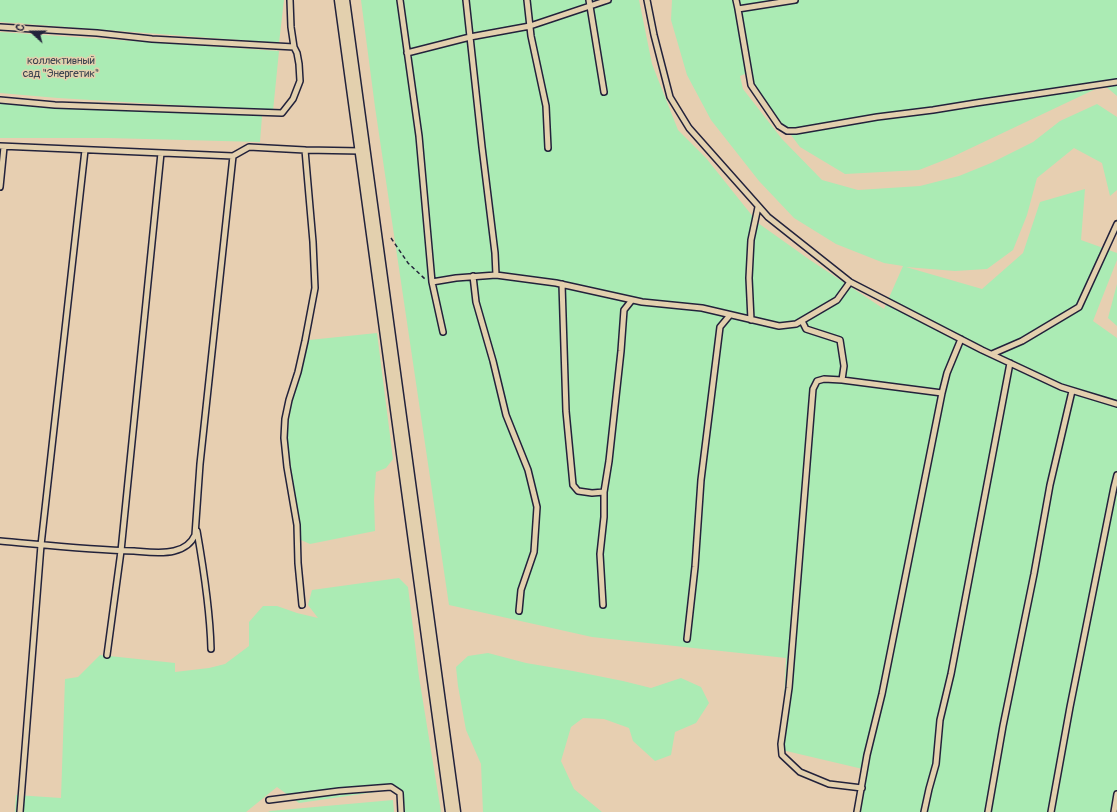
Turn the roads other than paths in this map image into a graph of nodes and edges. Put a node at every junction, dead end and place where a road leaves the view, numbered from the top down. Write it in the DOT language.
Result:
graph roads {
  1 [pos="290,0"];
  2 [pos="342,0"];
  3 [pos="400,0"];
  4 [pos="466,0"];
  5 [pos="527,0"];
  6 [pos="608,0"];
  7 [pos="647,0"];
  8 [pos="736,0"];
  9 [pos="795,0"];
  10 [pos="589,3"];
  11 [pos="738,9"];
  12 [pos="530,26"];
  13 [pos="0,27"];
  14 [pos="470,37"];
  15 [pos="294,47"];
  16 [pos="407,53"];
  17 [pos="1117,82"];
  18 [pos="604,92"];
  19 [pos="0,100"];
  20 [pos="2,146"];
  21 [pos="548,148"];
  22 [pos="85,150"];
  23 [pos="305,150"];
  24 [pos="362,151"];
  25 [pos="161,153"];
  26 [pos="233,156"];
  27 [pos="0,187"];
  28 [pos="758,207"];
  29 [pos="1117,224"];
  30 [pos="496,274"];
  31 [pos="473,276"];
  32 [pos="432,282"];
  33 [pos="850,282"];
  34 [pos="562,284"];
  35 [pos="632,300"];
  36 [pos="730,315"];
  37 [pos="751,320"];
  38 [pos="802,321"];
  39 [pos="442,332"];
  40 [pos="961,339"];
  41 [pos="992,354"];
  42 [pos="1010,363"];
  43 [pos="842,380"];
  44 [pos="1072,391"];
  45 [pos="942,393"];
  46 [pos="1117,404"];
  47 [pos="1117,475"];
  48 [pos="604,492"];
  49 [pos="195,521"];
  50 [pos="0,541"];
  51 [pos="41,545"];
  52 [pos="121,551"];
  53 [pos="302,605"];
  54 [pos="603,605"];
  55 [pos="519,611"];
  56 [pos="687,639"];
  57 [pos="211,650"];
  58 [pos="107,655"];
  59 [pos="862,788"];
  60 [pos="1117,794"];
  61 [pos="269,800"];
  62 [pos="20,812"];
  63 [pos="402,812"];
  64 [pos="453,812"];
  65 [pos="857,812"];
  66 [pos="924,812"];
  67 [pos="988,812"];
  68 [pos="1051,812"];
  69 [pos="1114,812"];
  1 -- 15 [label="lane"];
  2 -- 24 [label="main road"];
  3 -- 16 [label="lane"];
  4 -- 14 [label="lane"];
  5 -- 12 [label="lane"];
  6 -- 10 [label="lane"];
  7 -- 28 [label="lane"];
  8 -- 11 [label="lane"];
  9 -- 11 [label="lane"];
  10 -- 12 [label="lane"];
  10 -- 18 [label="lane"];
  11 -- 17 [label="lane"];
  12 -- 14 [label="lane"];
  12 -- 21 [label="lane"];
  13 -- 15 [label="lane"];
  14 -- 16 [label="lane"];
  14 -- 30 [label="lane"];
  15 -- 19 [label="lane"];
  16 -- 32 [label="lane"];
  20 -- 22 [label="lane"];
  20 -- 27 [label="lane"];
  22 -- 25 [label="lane"];
  22 -- 51 [label="lane"];
  23 -- 24 [label="lane"];
  23 -- 26 [label="lane"];
  23 -- 53 [label="lane"];
  24 -- 64 [label="main road"];
  25 -- 26 [label="lane"];
  25 -- 52 [label="lane"];
  26 -- 49 [label="lane"];
  28 -- 33 [label="lane"];
  28 -- 37 [label="lane"];
  29 -- 41 [label="lane"];
  30 -- 31 [label="lane"];
  30 -- 34 [label="lane"];
  31 -- 32 [label="lane"];
  31 -- 55 [label="lane"];
  32 -- 39 [label="lane"];
  33 -- 38 [label="lane"];
  33 -- 40 [label="lane"];
  34 -- 35 [label="lane"];
  34 -- 48 [label="lane"];
  35 -- 36 [label="lane"];
  35 -- 48 [label="lane"];
  36 -- 37 [label="lane"];
  36 -- 56 [label="lane"];
  37 -- 38 [label="lane"];
  38 -- 43 [label="lane"];
  40 -- 41 [label="lane"];
  40 -- 45 [label="lane"];
  41 -- 42 [label="lane"];
  42 -- 44 [label="lane"];
  42 -- 66 [label="lane"];
  43 -- 45 [label="lane"];
  43 -- 59 [label="lane"];
  44 -- 46 [label="lane"];
  44 -- 67 [label="lane"];
  45 -- 59 [label="lane"];
  47 -- 68 [label="lane"];
  48 -- 54 [label="lane"];
  49 -- 52 [label="lane"];
  49 -- 57 [label="lane"];
  50 -- 51 [label="lane"];
  51 -- 52 [label="lane"];
  51 -- 62 [label="lane"];
  52 -- 58 [label="lane"];
  59 -- 65 [label="lane"];
  60 -- 69 [label="lane"];
  61 -- 63 [label="lane"];
}
